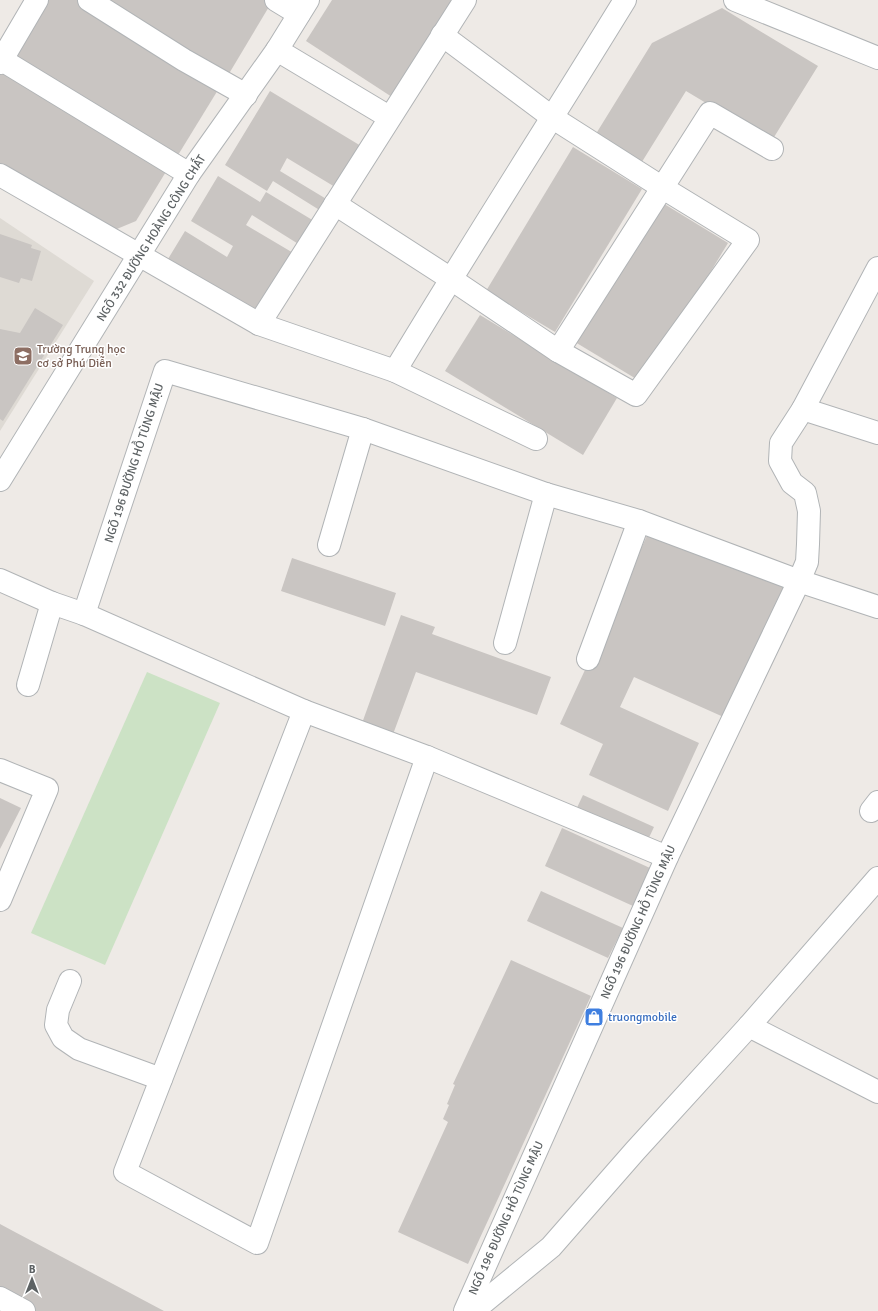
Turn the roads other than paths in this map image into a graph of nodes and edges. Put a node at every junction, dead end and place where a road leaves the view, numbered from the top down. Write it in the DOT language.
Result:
graph roads {
  1 [pos="36,0"];
  2 [pos="89,0"];
  3 [pos="276,0"];
  4 [pos="465,0"];
  5 [pos="625,0"];
  6 [pos="735,0"];
  7 [pos="304,7"];
  8 [pos="772,7"];
  9 [pos="442,35"];
  10 [pos="277,50"];
  11 [pos="878,58"];
  12 [pos="1,61"];
  13 [pos="246,95"];
  14 [pos="389,117"];
  15 [pos="553,118"];
  16 [pos="772,149"];
  17 [pos="189,174"];
  18 [pos="0,175"];
  19 [pos="663,188"];
  20 [pos="335,204"];
  21 [pos="139,255"];
  22 [pos="878,268"];
  23 [pos="451,279"];
  24 [pos="259,324"];
  25 [pos="558,351"];
  26 [pos="395,371"];
  27 [pos="803,408"];
  28 [pos="363,429"];
  29 [pos="878,433"];
  30 [pos="536,439"];
  31 [pos="0,480"];
  32 [pos="546,494"];
  33 [pos="639,522"];
  34 [pos="329,545"];
  35 [pos="805,562"];
  36 [pos="0,580"];
  37 [pos="52,603"];
  38 [pos="878,607"];
  39 [pos="84,614"];
  40 [pos="505,643"];
  41 [pos="588,659"];
  42 [pos="28,685"];
  43 [pos="304,711"];
  44 [pos="427,757"];
  45 [pos="0,770"];
  46 [pos="667,857"];
  47 [pos="878,878"];
  48 [pos="0,900"];
  49 [pos="70,981"];
  50 [pos="749,1026"];
  51 [pos="161,1078"];
  52 [pos="878,1092"];
  53 [pos="0,1298"];
  54 [pos="24,1311"];
  55 [pos="465,1311"];
  56 [pos="473,1311"];
  1 -- 12 [label="street"];
  2 -- 13 [label="street"];
  3 -- 7 [label="street"];
  4 -- 9 [label="street"];
  5 -- 15 [label="street"];
  6 -- 8 [label="street"];
  7 -- 10 [label="street, NGÕ 332 ĐƯỜNG HOÀNG CÔNG CHẤT"];
  8 -- 11 [label="street"];
  9 -- 14 [label="street"];
  9 -- 15 [label="street"];
  10 -- 13 [label="street, NGÕ 332 ĐƯỜNG HOÀNG CÔNG CHẤT"];
  10 -- 14 [label="street"];
  12 -- 17 [label="street"];
  13 -- 17 [label="street, NGÕ 332 ĐƯỜNG HOÀNG CÔNG CHẤT"];
  14 -- 20 [label="street"];
  15 -- 19 [label="street"];
  15 -- 23 [label="street"];
  16 -- 19 [label="street"];
  17 -- 21 [label="street, NGÕ 332 ĐƯỜNG HOÀNG CÔNG CHẤT"];
  18 -- 21 [label="street"];
  19 -- 25 [label="street"];
  19 -- 25 [label="street"];
  20 -- 23 [label="street"];
  20 -- 24 [label="street"];
  21 -- 24 [label="street"];
  21 -- 31 [label="street, NGÕ 332 ĐƯỜNG HOÀNG CÔNG CHẤT"];
  22 -- 27 [label="street"];
  23 -- 25 [label="street"];
  23 -- 26 [label="street"];
  24 -- 26 [label="street"];
  26 -- 30 [label="street"];
  27 -- 29 [label="street"];
  27 -- 35 [label="street"];
  28 -- 32 [label="street"];
  28 -- 34 [label="street"];
  28 -- 39 [label="street, NGÕ 196 ĐƯỜNG HỒ TÙNG MẬU"];
  32 -- 33 [label="street"];
  32 -- 40 [label="street"];
  33 -- 35 [label="street"];
  33 -- 41 [label="street"];
  35 -- 38 [label="street"];
  35 -- 46 [label="street, NGÕ 196 ĐƯỜNG HỒ TÙNG MẬU"];
  36 -- 37 [label="street"];
  37 -- 39 [label="street"];
  37 -- 42 [label="street"];
  39 -- 43 [label="street"];
  43 -- 44 [label="street"];
  43 -- 51 [label="street"];
  44 -- 46 [label="street"];
  44 -- 51 [label="street"];
  45 -- 48 [label="street"];
  46 -- 55 [label="street, NGÕ 196 ĐƯỜNG HỒ TÙNG MẬU"];
  47 -- 50 [label="street"];
  49 -- 51 [label="street"];
  50 -- 52 [label="street"];
  50 -- 56 [label="street"];
  53 -- 54 [label="street"];
}
